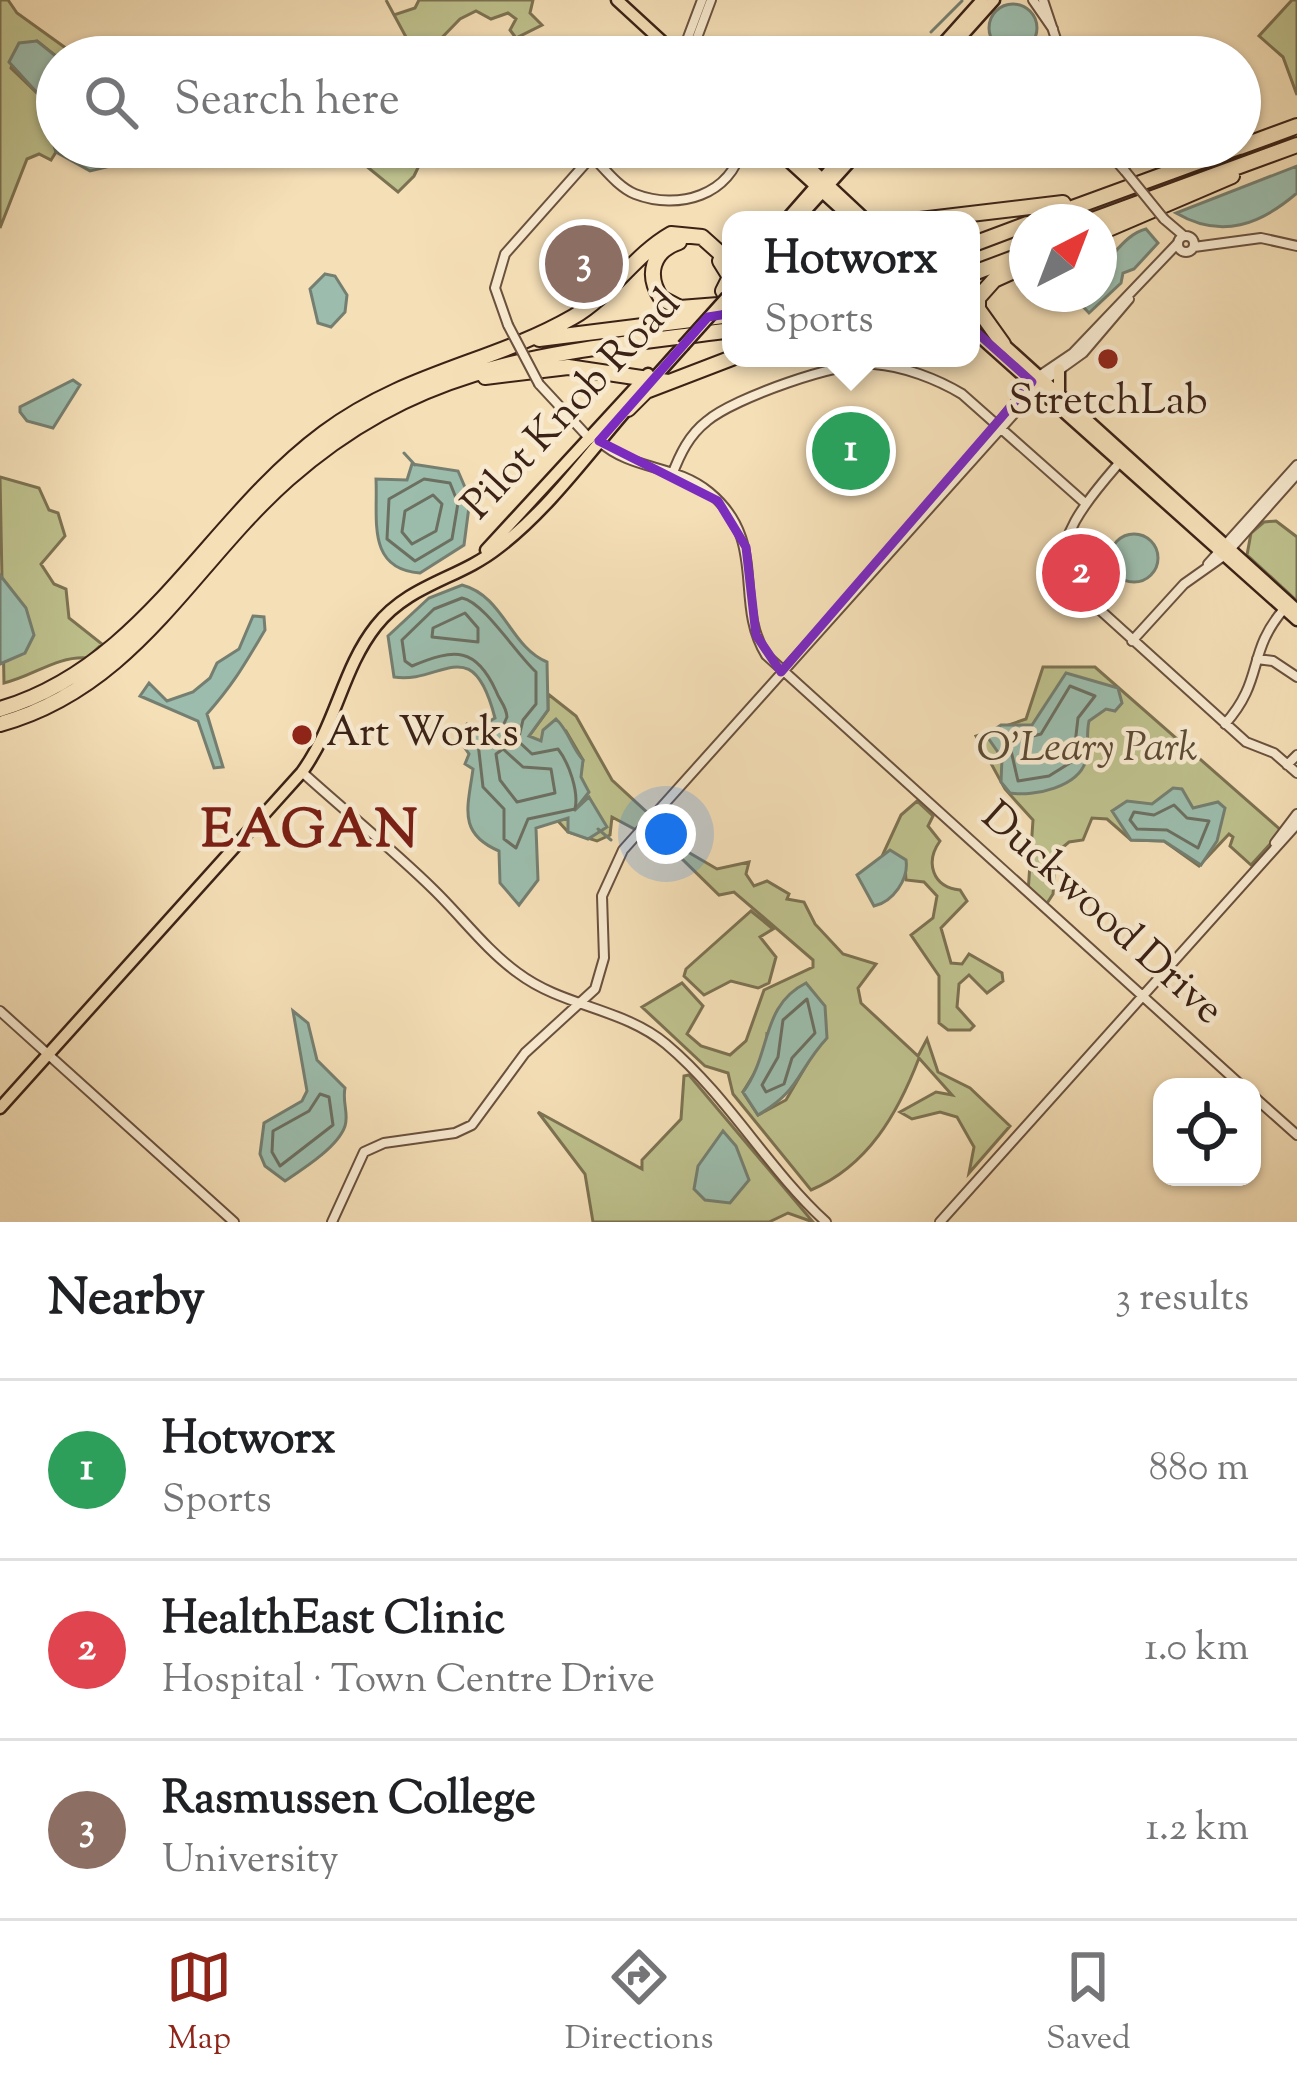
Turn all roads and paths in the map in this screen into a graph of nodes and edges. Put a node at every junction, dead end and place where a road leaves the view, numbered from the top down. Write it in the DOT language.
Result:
graph roads {
  1 [pos="617,0"];
  2 [pos="702,0"];
  3 [pos="711,0"];
  4 [pos="994,0"];
  5 [pos="1033,0"];
  6 [pos="1043,0"];
  7 [pos="978,5"];
  8 [pos="1057,35"];
  9 [pos="657,36"];
  10 [pos="688,36"];
  11 [pos="698,36"];
  12 [pos="950,36"];
  13 [pos="961,36"];
  14 [pos="962,36"];
  15 [pos="1297,126"];
  16 [pos="1261,139"];
  17 [pos="1297,145"];
  18 [pos="1272,154"];
  19 [pos="1261,158"];
  20 [pos="1261,160"];
  21 [pos="582,168"];
  22 [pos="605,168"];
  23 [pos="734,168"];
  24 [pos="800,168"];
  25 [pos="807,168"];
  26 [pos="835,168"];
  27 [pos="840,168"];
  28 [pos="1123,168"];
  29 [pos="1182,168"];
  30 [pos="1234,168"];
  31 [pos="1247,168"];
  32 [pos="822,185"];
  33 [pos="1183,187"];
  34 [pos="1127,188"];
  35 [pos="1083,204"];
  36 [pos="795,211"];
  37 [pos="803,211"];
  38 [pos="845,211"];
  39 [pos="855,211"];
  40 [pos="1117,211"];
  41 [pos="980,215"];
  42 [pos="1117,216"];
  43 [pos="1117,226"];
  44 [pos="1009,231"];
  45 [pos="980,242"];
  46 [pos="1185,243"];
  47 [pos="1297,246"];
  48 [pos="1009,255"];
  49 [pos="722,258"];
  50 [pos="722,259"];
  51 [pos="980,266"];
  52 [pos="1009,273"];
  53 [pos="1132,292"];
  54 [pos="722,295"];
  55 [pos="980,296"];
  56 [pos="722,299"];
  57 [pos="980,312"];
  58 [pos="722,316"];
  59 [pos="980,323"];
  60 [pos="722,331"];
  61 [pos="980,336"];
  62 [pos="1003,344"];
  63 [pos="476,356"];
  64 [pos="722,362"];
  65 [pos="722,366"];
  66 [pos="849,367"];
  67 [pos="889,367"];
  68 [pos="1059,369"];
  69 [pos="648,380"];
  70 [pos="669,381"];
  71 [pos="1038,381"];
  72 [pos="417,395"];
  73 [pos="1060,395"];
  74 [pos="628,409"];
  75 [pos="1000,427"];
  76 [pos="595,440"];
  77 [pos="1120,462"];
  78 [pos="1297,469"];
  79 [pos="673,475"];
  80 [pos="1156,482"];
  81 [pos="1085,503"];
  82 [pos="1225,549"];
  83 [pos="1291,610"];
  84 [pos="1297,620"];
  85 [pos="1132,641"];
  86 [pos="1257,660"];
  87 [pos="781,672"];
  88 [pos="1297,677"];
  89 [pos="0,709"];
  90 [pos="0,724"];
  91 [pos="1225,724"];
  92 [pos="1297,755"];
  93 [pos="1287,764"];
  94 [pos="302,772"];
  95 [pos="1297,773"];
  96 [pos="1297,814"];
  97 [pos="1297,824"];
  98 [pos="1268,854"];
  99 [pos="1142,995"];
  100 [pos="581,1005"];
  101 [pos="0,1010"];
  102 [pos="48,1054"];
  103 [pos="1233,1078"];
  104 [pos="1261,1103"];
  105 [pos="0,1108"];
  106 [pos="1297,1135"];
  107 [pos="234,1222"];
  108 [pos="332,1222"];
  109 [pos="826,1222"];
  110 [pos="940,1222"];
  1 -- 9 [label="main road"];
  2 -- 10 [label="street"];
  3 -- 11 [label="street"];
  4 -- 14 [label="main road"];
  5 -- 8 [label="street"];
  6 -- 8 [label="street"];
  7 -- 12 [label="main road"];
  7 -- 13 [label="main road"];
  15 -- 16 [label="highway"];
  17 -- 18 [label="highway"];
  18 -- 19 [label="highway"];
  18 -- 20 [label="highway"];
  21 -- 76 [label="street, Duckwood Drive, bridge"];
  22 -- 23 [label="street"];
  24 -- 32 [label="main road"];
  25 -- 32 [label="main road"];
  26 -- 32 [label="main road"];
  27 -- 32 [label="main road"];
  28 -- 46 [label="street, bridge"];
  29 -- 34 [label="highway"];
  30 -- 33 [label="highway"];
  31 -- 43 [label="highway"];
  32 -- 36 [label="main road"];
  32 -- 37 [label="main road"];
  32 -- 38 [label="main road"];
  32 -- 39 [label="main road"];
  33 -- 40 [label="highway"];
  33 -- 42 [label="highway"];
  34 -- 35 [label="highway"];
  34 -- 41 [label="highway"];
  44 -- 45 [label="highway"];
  46 -- 47 [label="street"];
  46 -- 53 [label="street"];
  48 -- 51 [label="highway"];
  49 -- 63 [label="highway"];
  50 -- 54 [label="highway"];
  52 -- 55 [label="highway"];
  53 -- 68 [label="street"];
  53 -- 71 [label="street"];
  56 -- 69 [label="main road, Pilot Knob Road, bridge"];
  57 -- 62 [label="highway"];
  58 -- 63 [label="highway"];
  59 -- 62 [label="main road"];
  60 -- 72 [label="highway"];
  61 -- 71 [label="main road"];
  62 -- 71 [label="main road"];
  63 -- 89 [label="highway"];
  64 -- 70 [label="highway"];
  65 -- 70 [label="highway"];
  66 -- 79 [label="street"];
  67 -- 75 [label="street"];
  68 -- 71 [label="street"];
  68 -- 73 [label="main road"];
  69 -- 70 [label="highway"];
  69 -- 72 [label="highway"];
  69 -- 74 [label="main road, Pilot Knob Road"];
  69 -- 76 [label="main road, Pilot Knob Road"];
  70 -- 74 [label="highway"];
  71 -- 73 [label="main road"];
  71 -- 75 [label="street"];
  71 -- 77 [label="main road"];
  72 -- 90 [label="highway"];
  73 -- 80 [label="main road"];
  74 -- 76 [label="main road, Pilot Knob Road"];
  75 -- 81 [label="street"];
  75 -- 87 [label="street"];
  76 -- 79 [label="street, Duckwood Drive"];
  76 -- 94 [label="main road, Pilot Knob Road"];
  77 -- 80 [label="main road"];
  77 -- 81 [label="street"];
  77 -- 82 [label="main road"];
  78 -- 82 [label="street"];
  79 -- 87 [label="street, Duckwood Drive"];
  80 -- 82 [label="main road"];
  81 -- 85 [label="street"];
  82 -- 83 [label="main road"];
  82 -- 85 [label="street"];
  83 -- 84 [label="main road"];
  83 -- 86 [label="street"];
  85 -- 91 [label="street"];
  86 -- 88 [label="street"];
  86 -- 91 [label="street"];
  87 -- 99 [label="street, Duckwood Drive"];
  87 -- 100 [label="street"];
  91 -- 93 [label="street"];
  92 -- 93 [label="street"];
  93 -- 95 [label="street"];
  94 -- 100 [label="street"];
  94 -- 102 [label="main road, Pilot Knob Road"];
  96 -- 98 [label="street"];
  97 -- 98 [label="street"];
  98 -- 99 [label="street"];
  99 -- 103 [label="street, Duckwood Drive"];
  99 -- 110 [label="street"];
  100 -- 108 [label="street"];
  100 -- 109 [label="street"];
  101 -- 102 [label="street"];
  102 -- 105 [label="main road, Pilot Knob Road"];
  102 -- 107 [label="street"];
  104 -- 106 [label="street"];
}
